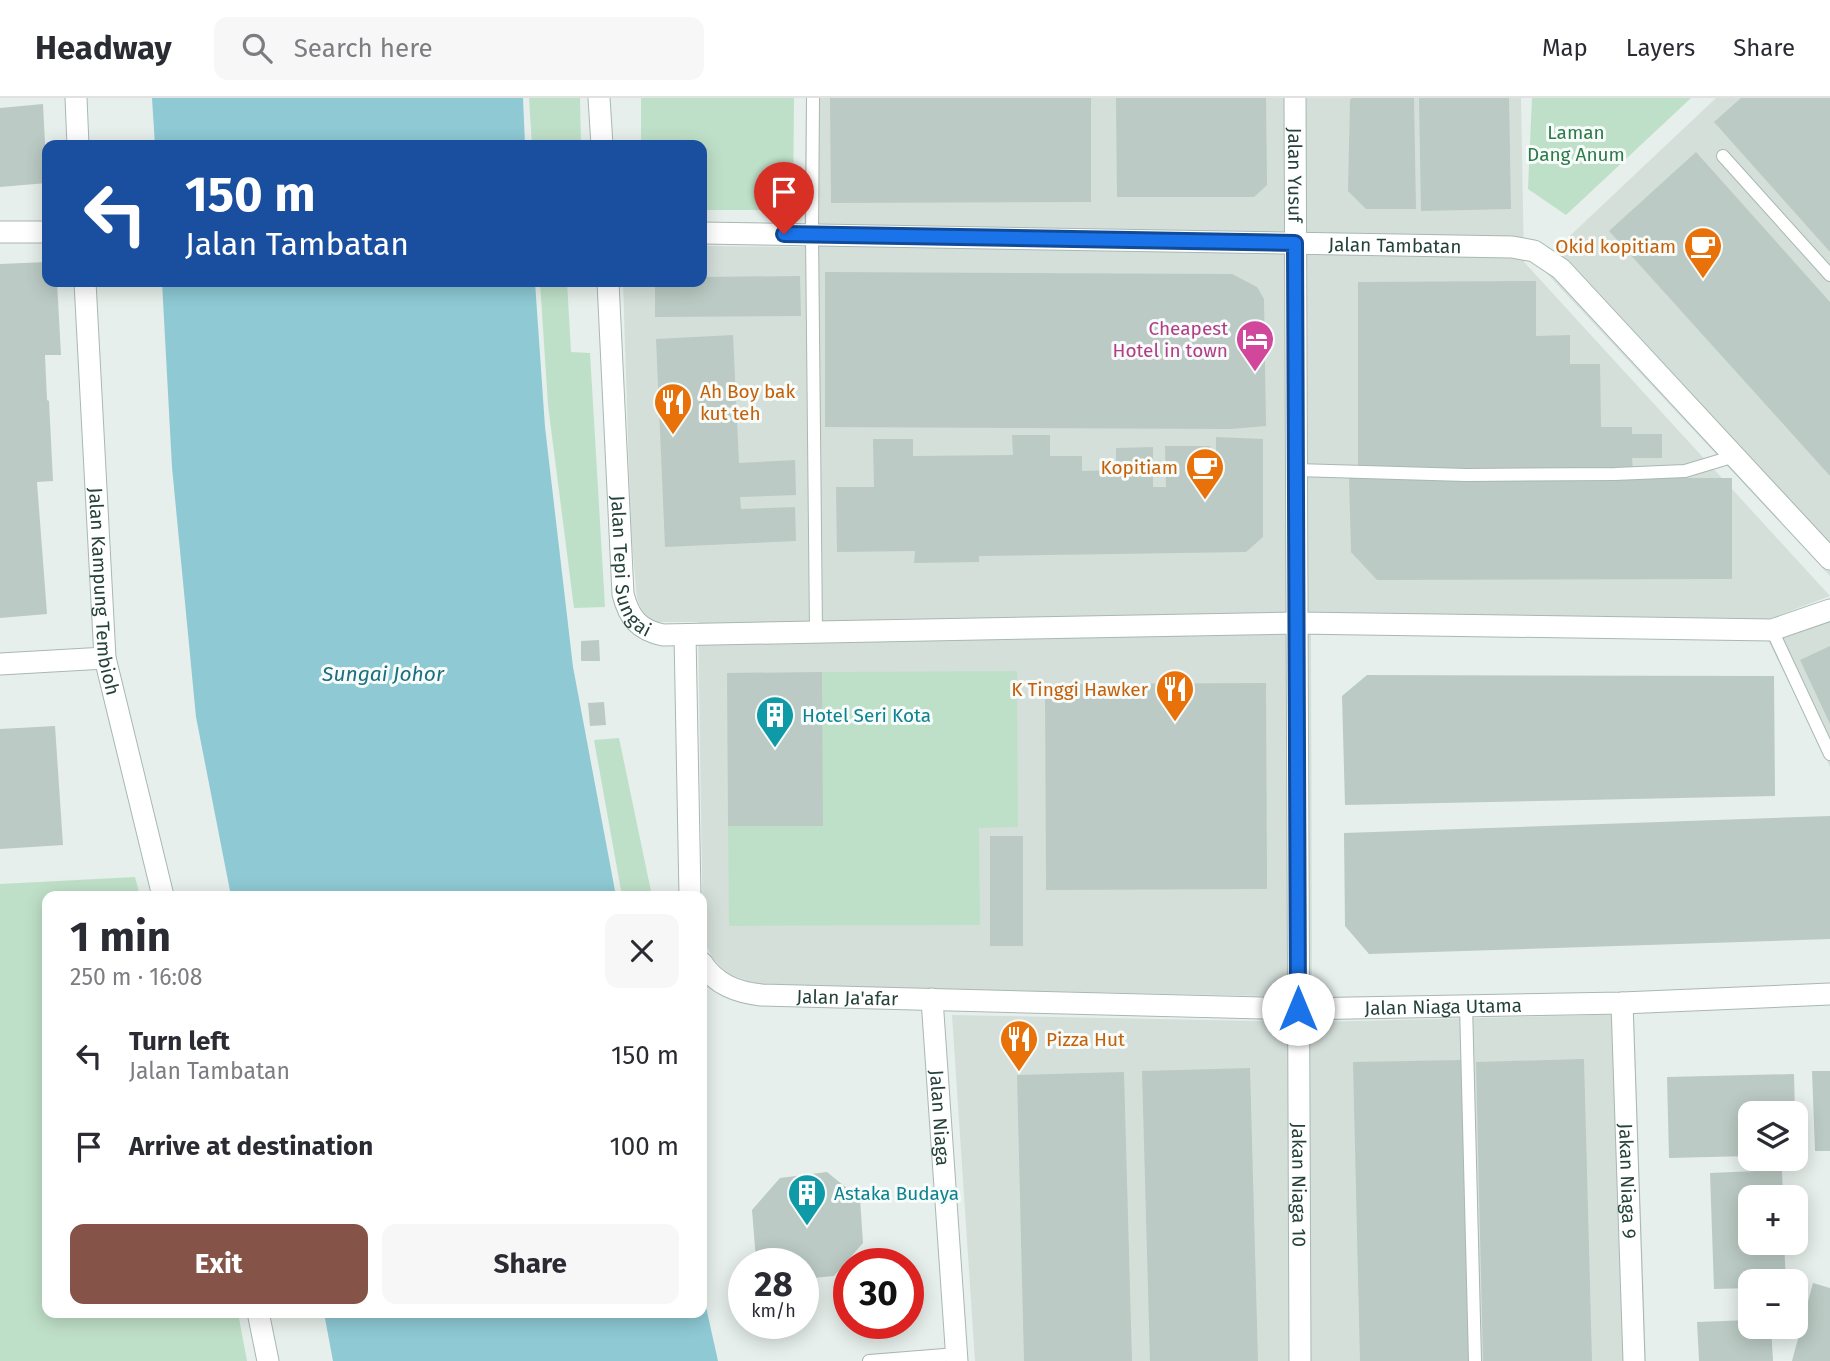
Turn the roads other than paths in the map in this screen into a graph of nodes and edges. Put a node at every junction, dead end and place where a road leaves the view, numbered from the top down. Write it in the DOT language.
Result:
graph roads {
  1 [pos="76,98"];
  2 [pos="599,98"];
  3 [pos="813,98"];
  4 [pos="1295,98"];
  5 [pos="78,140"];
  6 [pos="601,140"];
  7 [pos="1723,156"];
  8 [pos="0,232"];
  9 [pos="42,232"];
  10 [pos="707,233"];
  11 [pos="812,234"];
  12 [pos="1295,243"];
  13 [pos="1830,275"];
  14 [pos="85,287"];
  15 [pos="608,287"];
  16 [pos="1735,456"];
  17 [pos="1296,470"];
  18 [pos="1830,559"];
  19 [pos="1830,610"];
  20 [pos="1297,623"];
  21 [pos="1772,631"];
  22 [pos="816,632"];
  23 [pos="685,635"];
  24 [pos="105,657"];
  25 [pos="0,664"];
  26 [pos="1830,754"];
  27 [pos="162,891"];
  28 [pos="690,891"];
  29 [pos="707,969"];
  30 [pos="1830,994"];
  31 [pos="932,999"];
  32 [pos="1622,1003"];
  33 [pos="1466,1004"];
  34 [pos="1298,1009"];
  35 [pos="259,1318"];
  36 [pos="957,1358"];
  37 [pos="883,1360"];
  38 [pos="268,1361"];
  39 [pos="869,1361"];
  40 [pos="1300,1361"];
  41 [pos="1475,1361"];
  42 [pos="1634,1361"];
  1 -- 5 [label="street"];
  2 -- 6 [label="street"];
  3 -- 11 [label="lane"];
  4 -- 12 [label="street, Jalan Yusuf"];
  7 -- 13 [label="lane"];
  8 -- 9 [label="street"];
  10 -- 11 [label="street, Jalan Tambatan"];
  11 -- 12 [label="street, Jalan Tambatan"];
  11 -- 22 [label="lane"];
  12 -- 16 [label="street, Jalan Tambatan"];
  12 -- 17 [label="street, Jalan Yusuf"];
  14 -- 24 [label="street, Jalan Kampung Tembioh"];
  15 -- 23 [label="street, Jalan Tepi Sungai"];
  16 -- 17 [label="lane"];
  16 -- 18 [label="street, Jalan Tambatan"];
  17 -- 20 [label="street, Jalan Yusuf"];
  19 -- 21 [label="street"];
  20 -- 21 [label="street"];
  20 -- 22 [label="street"];
  20 -- 34 [label="street, Jalan Yusuf"];
  21 -- 26 [label="lane"];
  22 -- 23 [label="street"];
  23 -- 28 [label="street, Jalan Tepi Sungai"];
  24 -- 25 [label="street"];
  24 -- 27 [label="street, Jalan Kampung Tembioh"];
  29 -- 31 [label="street, Jalan Ja'afar"];
  30 -- 32 [label="street, Jalan Niaga Utama"];
  31 -- 34 [label="street, Jalan Niaga Utama"];
  31 -- 36 [label="street, Jalan Niaga"];
  32 -- 33 [label="street, Jalan Niaga Utama"];
  32 -- 42 [label="street, Jakan Niaga 9"];
  33 -- 34 [label="street, Jalan Niaga Utama"];
  33 -- 41 [label="lane"];
  34 -- 40 [label="street, Jakan Niaga 10"];
  35 -- 38 [label="street"];
  36 -- 37 [label="lane"];
  37 -- 39 [label="lane"];
}
